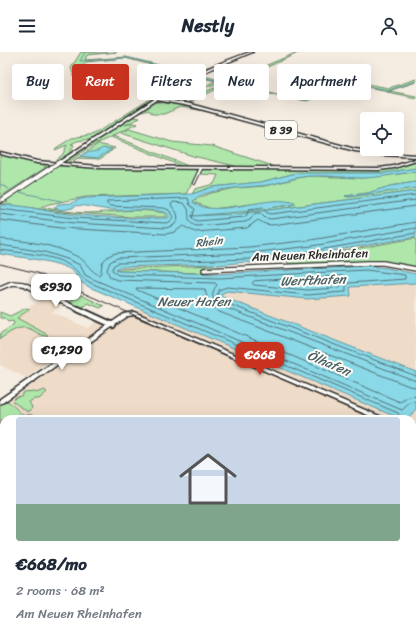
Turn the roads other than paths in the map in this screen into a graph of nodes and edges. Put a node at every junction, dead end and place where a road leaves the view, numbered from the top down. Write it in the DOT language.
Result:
graph roads {
  1 [pos="252,52"];
  2 [pos="206,69"];
  3 [pos="153,100"];
  4 [pos="161,100"];
  5 [pos="148,104"];
  6 [pos="0,153"];
  7 [pos="416,156"];
  8 [pos="416,160"];
  9 [pos="201,168"];
  10 [pos="194,183"];
  11 [pos="0,202"];
  12 [pos="204,270"];
  13 [pos="416,270"];
  14 [pos="0,288"];
  15 [pos="123,318"];
  16 [pos="102,320"];
  17 [pos="113,325"];
  18 [pos="0,402"];
  19 [pos="373,415"];
  1 -- 2 [label="main road"];
  3 -- 5 [label="main road, B 39"];
  4 -- 5 [label="main road, B 39"];
  4 -- 7 [label="main road, B 39"];
  5 -- 11 [label="main road, B 39, bridge"];
  6 -- 9 [label="street"];
  8 -- 9 [label="street"];
  9 -- 10 [label="street"];
  12 -- 13 [label="street, Am Neuen Rheinhafen"];
  14 -- 16 [label="street"];
  15 -- 16 [label="street"];
  15 -- 17 [label="street"];
  15 -- 19 [label="street"];
  16 -- 17 [label="street"];
  17 -- 18 [label="street"];
}
